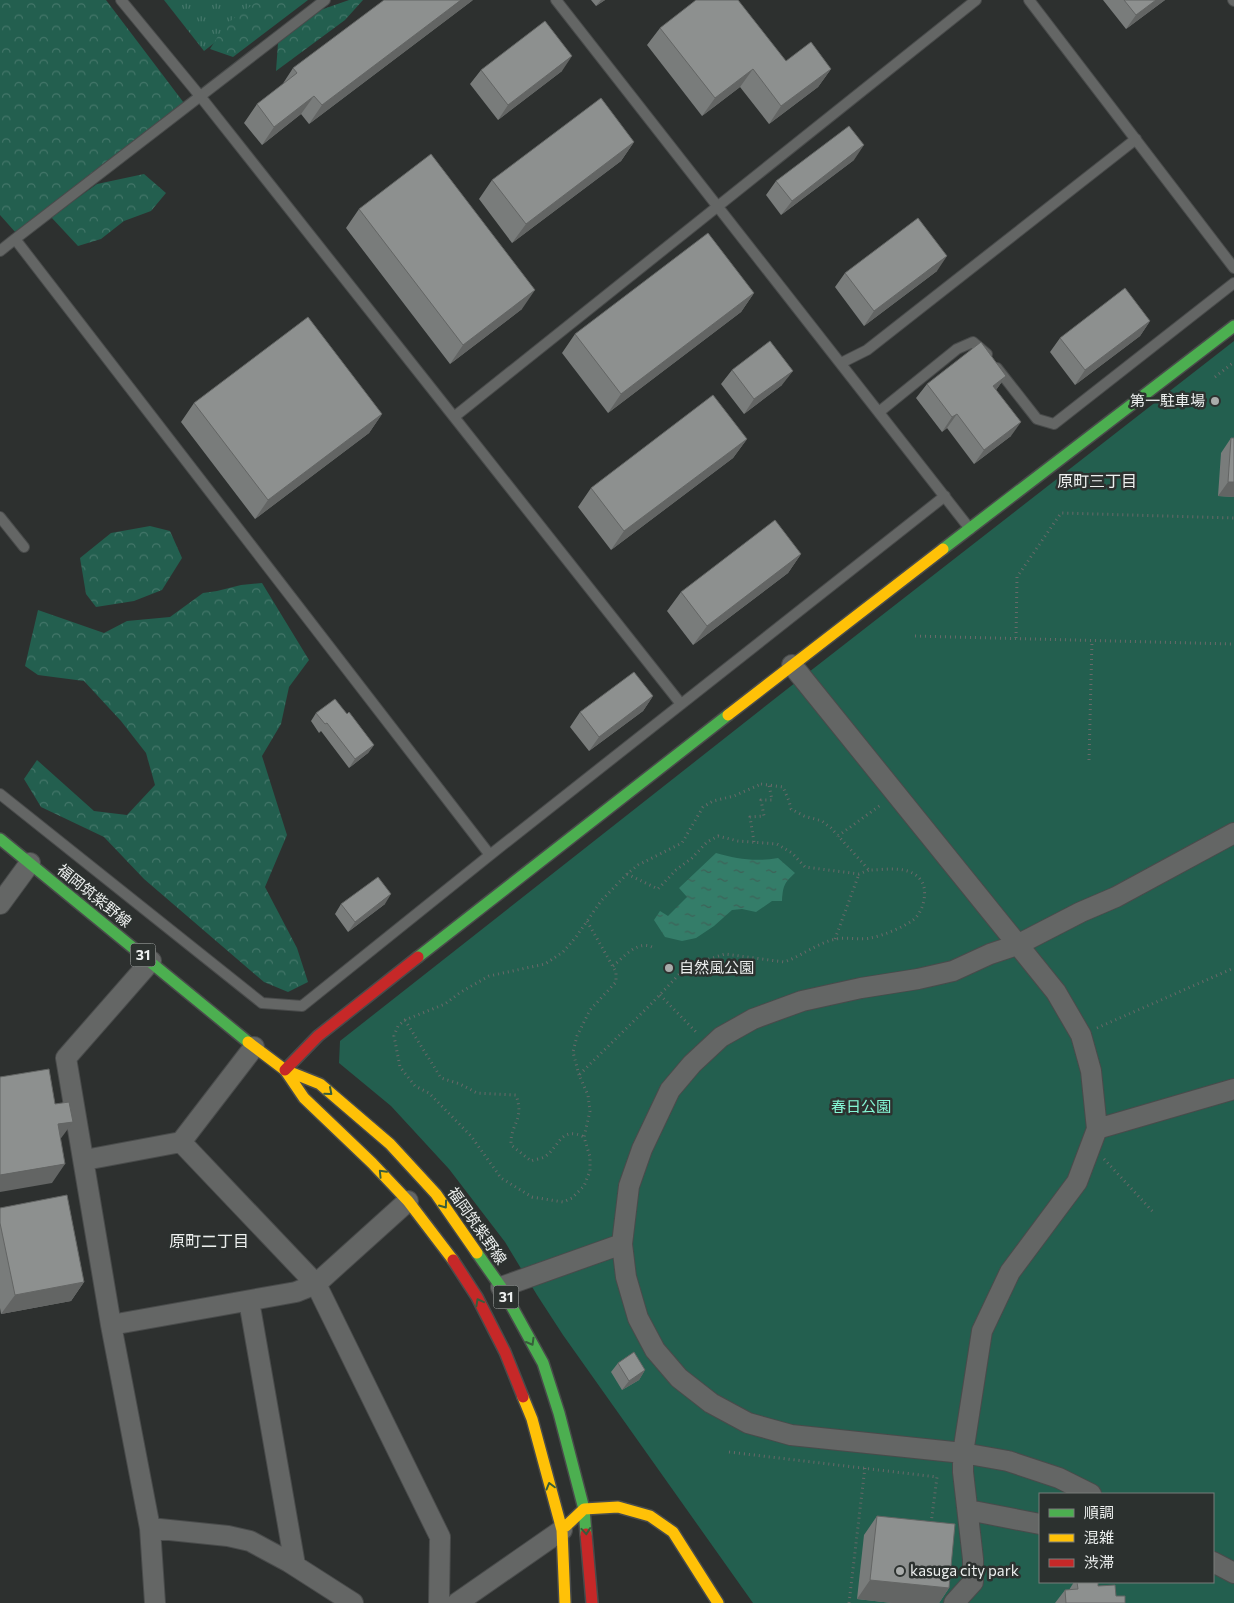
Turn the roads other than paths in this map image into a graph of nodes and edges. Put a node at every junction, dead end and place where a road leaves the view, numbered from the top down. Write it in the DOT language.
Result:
graph roads {
  1 [pos="121,0"];
  2 [pos="325,0"];
  3 [pos="556,0"];
  4 [pos="976,0"];
  5 [pos="1029,0"];
  6 [pos="200,96"];
  7 [pos="1136,139"];
  8 [pos="718,206"];
  9 [pos="15,239"];
  10 [pos="0,250"];
  11 [pos="1234,268"];
  12 [pos="1234,283"];
  13 [pos="1234,326"];
  14 [pos="841,363"];
  15 [pos="879,412"];
  16 [pos="454,417"];
  17 [pos="945,496"];
  18 [pos="0,517"];
  19 [pos="970,529"];
  20 [pos="24,547"];
  21 [pos="792,665"];
  22 [pos="681,704"];
  23 [pos="0,794"];
  24 [pos="1234,833"];
  25 [pos="0,840"];
  26 [pos="490,855"];
  27 [pos="30,863"];
  28 [pos="0,904"];
  29 [pos="1017,945"];
  30 [pos="150,961"];
  31 [pos="254,1047"];
  32 [pos="285,1070"];
  33 [pos="1234,1089"];
  34 [pos="1093,1139"];
  35 [pos="181,1142"];
  36 [pos="84,1160"];
  37 [pos="408,1201"];
  38 [pos="622,1244"];
  39 [pos="316,1284"];
  40 [pos="501,1287"];
  41 [pos="249,1300"];
  42 [pos="111,1325"];
  43 [pos="963,1453"];
  44 [pos="1088,1493"];
  45 [pos="584,1509"];
  46 [pos="968,1510"];
  47 [pos="1039,1524"];
  48 [pos="150,1528"];
  49 [pos="562,1530"];
  50 [pos="1214,1563"];
  51 [pos="295,1565"];
  52 [pos="1234,1573"];
  53 [pos="155,1603"];
  54 [pos="353,1603"];
  55 [pos="439,1603"];
  56 [pos="457,1603"];
  57 [pos="565,1603"];
  58 [pos="592,1603"];
  59 [pos="718,1603"];
  60 [pos="954,1603"];
  1 -- 6 [label="lane"];
  2 -- 6 [label="lane"];
  3 -- 8 [label="lane"];
  4 -- 8 [label="lane"];
  5 -- 7 [label="lane"];
  6 -- 9 [label="lane"];
  6 -- 16 [label="lane"];
  7 -- 11 [label="lane"];
  7 -- 14 [label="lane"];
  8 -- 14 [label="lane"];
  8 -- 16 [label="lane"];
  9 -- 10 [label="lane"];
  9 -- 26 [label="lane"];
  12 -- 15 [label="lane"];
  13 -- 19 [label="main road"];
  14 -- 15 [label="lane"];
  15 -- 17 [label="lane"];
  16 -- 22 [label="lane"];
  17 -- 19 [label="lane"];
  17 -- 22 [label="lane"];
  18 -- 20 [label="lane"];
  19 -- 21 [label="main road"];
  21 -- 29 [label="street"];
  21 -- 32 [label="main road"];
  22 -- 26 [label="lane"];
  23 -- 26 [label="lane"];
  24 -- 29 [label="street"];
  25 -- 27 [label="main road, 福岡筑紫野線 / 31"];
  27 -- 28 [label="street"];
  27 -- 30 [label="main road, 福岡筑紫野線 / 31"];
  29 -- 34 [label="street"];
  29 -- 38 [label="street"];
  30 -- 31 [label="main road, 福岡筑紫野線 / 31"];
  30 -- 36 [label="street"];
  31 -- 32 [label="main road, 福岡筑紫野線 / 31"];
  31 -- 35 [label="street"];
  37 -- 32 [label="main road, 福岡筑紫野線 / 31, one-way"];
  32 -- 40 [label="main road, 福岡筑紫野線 / 31, one-way"];
  33 -- 34 [label="street"];
  34 -- 43 [label="street"];
  35 -- 36 [label="street"];
  35 -- 39 [label="street"];
  36 -- 42 [label="street"];
  37 -- 39 [label="street"];
  49 -- 37 [label="main road, 福岡筑紫野線 / 31, one-way"];
  38 -- 40 [label="street"];
  38 -- 43 [label="street"];
  39 -- 41 [label="street"];
  39 -- 55 [label="street"];
  40 -- 45 [label="main road, 福岡筑紫野線 / 31, one-way"];
  41 -- 42 [label="street"];
  41 -- 51 [label="street"];
  42 -- 48 [label="street"];
  43 -- 44 [label="street"];
  43 -- 46 [label="street"];
  45 -- 49 [label="main road"];
  45 -- 58 [label="main road, 福岡筑紫野線 / 31, one-way"];
  45 -- 59 [label="main road"];
  46 -- 47 [label="street"];
  46 -- 60 [label="street"];
  48 -- 51 [label="street"];
  48 -- 53 [label="street"];
  49 -- 56 [label="street"];
  49 -- 57 [label="main road, 福岡筑紫野線 / 31"];
  50 -- 52 [label="street"];
  51 -- 54 [label="street"];
}
